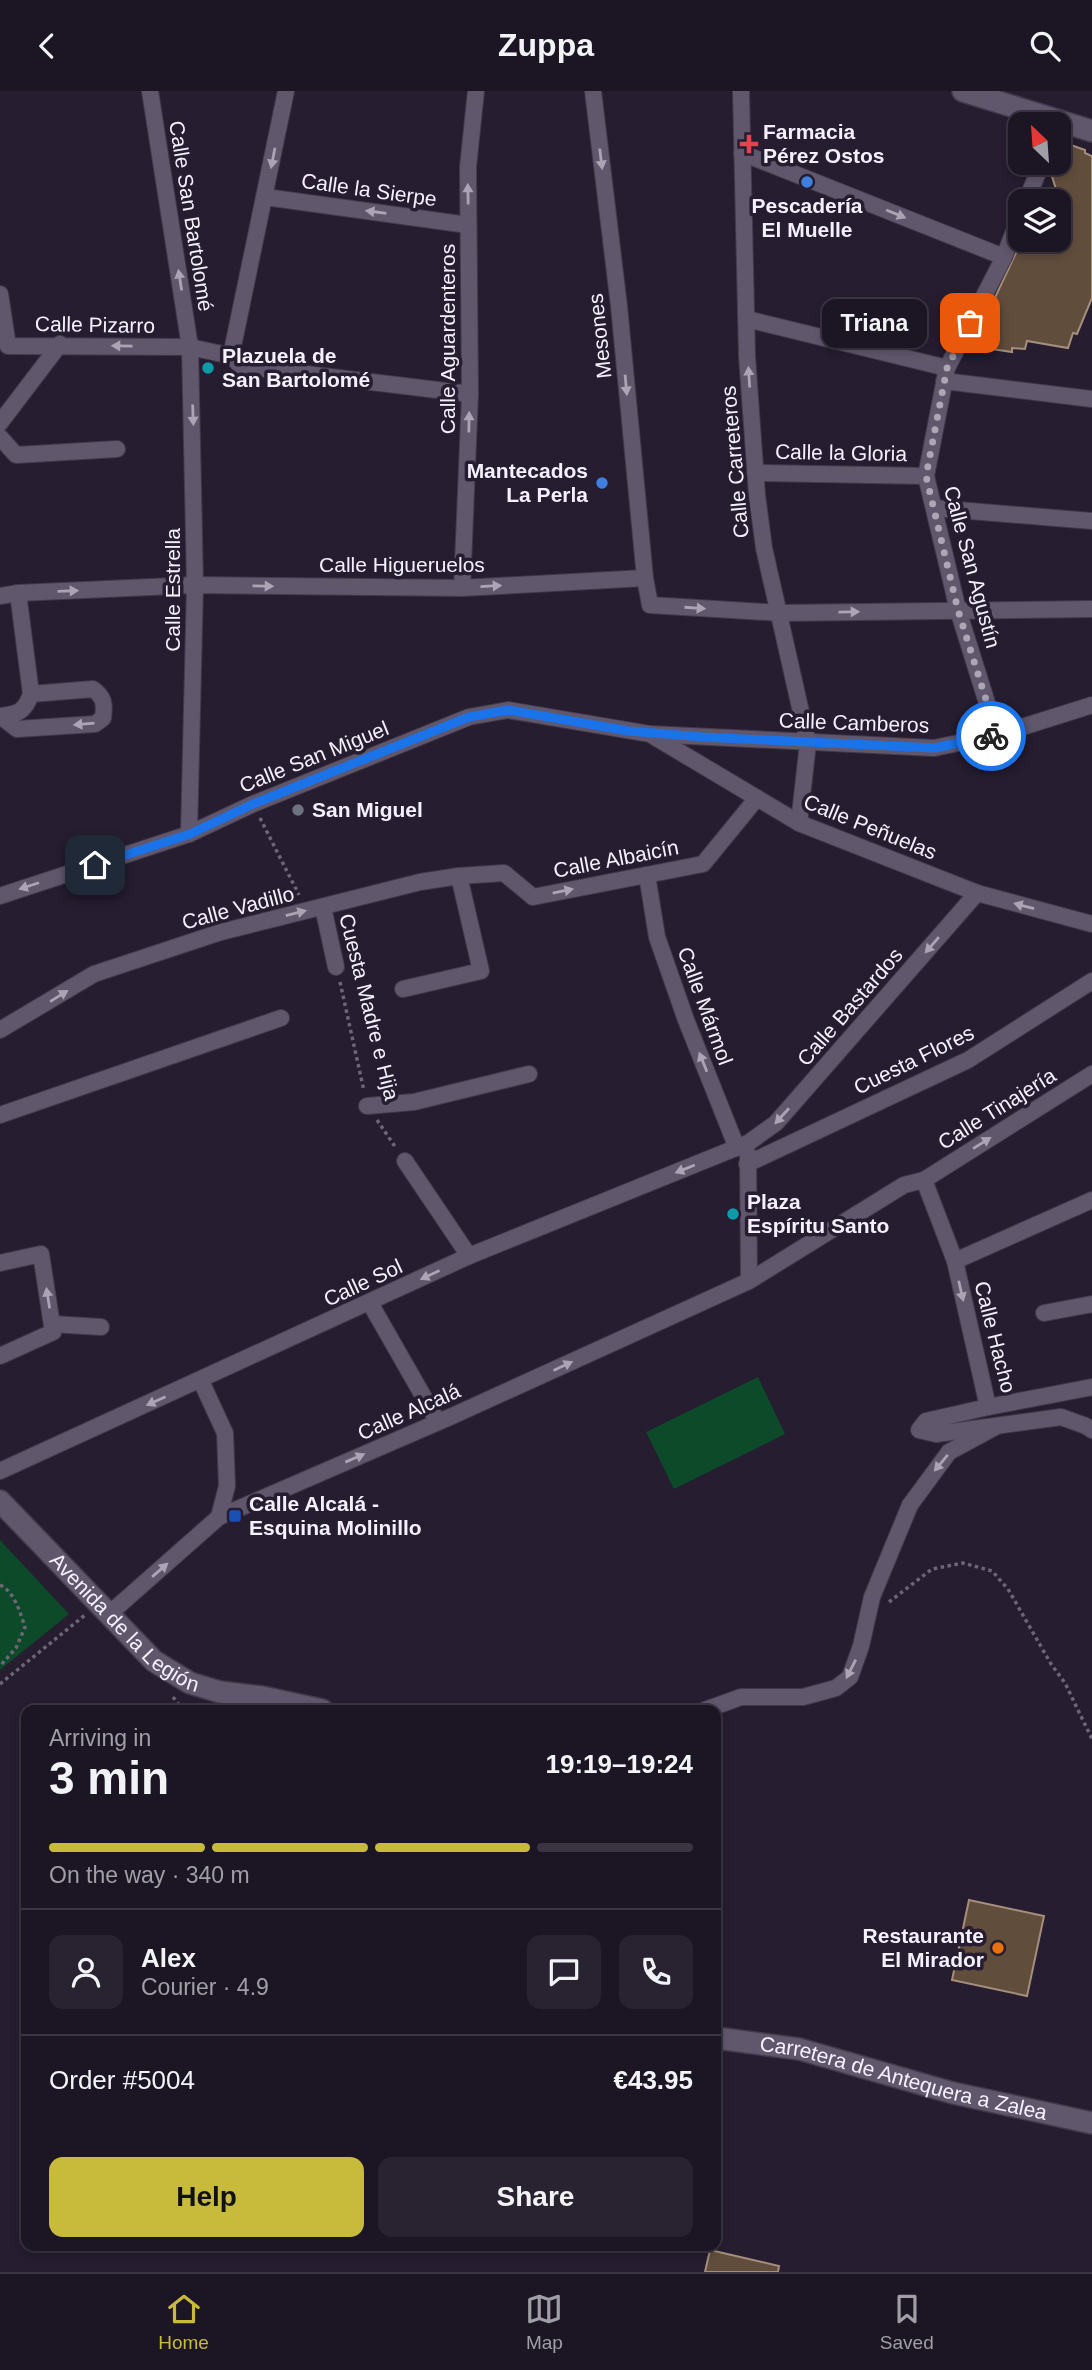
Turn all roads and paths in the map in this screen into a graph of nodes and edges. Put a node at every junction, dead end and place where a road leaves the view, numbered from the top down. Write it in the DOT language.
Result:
graph roads {
  1 [pos="150,91"];
  2 [pos="286,91"];
  3 [pos="476,91"];
  4 [pos="593,91"];
  5 [pos="741,91"];
  6 [pos="962,91"];
  7 [pos="1027,112"];
  8 [pos="1071,125"];
  9 [pos="1092,131"];
  10 [pos="742,153"];
  11 [pos="265,197"];
  12 [pos="468,225"];
  13 [pos="1008,247"];
  14 [pos="1004,257"];
  15 [pos="0,294"];
  16 [pos="747,319"];
  17 [pos="60,344"];
  18 [pos="190,347"];
  19 [pos="231,356"];
  20 [pos="946,375"];
  21 [pos="470,394"];
  22 [pos="1092,399"];
  23 [pos="0,423"];
  24 [pos="0,437"];
  25 [pos="117,449"];
  26 [pos="755,473"];
  27 [pos="926,476"];
  28 [pos="934,508"];
  29 [pos="1092,521"];
  30 [pos="645,578"];
  31 [pos="195,585"];
  32 [pos="462,588"];
  33 [pos="18,593"];
  34 [pos="0,596"];
  35 [pos="1092,609"];
  36 [pos="958,610"];
  37 [pos="781,613"];
  38 [pos="31,694"];
  39 [pos="1092,705"];
  40 [pos="1,716"];
  41 [pos="650,734"];
  42 [pos="997,735"];
  43 [pos="808,743"];
  44 [pos="757,798"];
  45 [pos="253,804"];
  46 [pos="799,823"];
  47 [pos="190,834"];
  48 [pos="504,873"];
  49 [pos="647,875"];
  50 [pos="459,876"];
  51 [pos="977,893"];
  52 [pos="0,896"];
  53 [pos="315,909"];
  54 [pos="1091,923"];
  55 [pos="336,967"];
  56 [pos="1092,981"];
  57 [pos="403,989"];
  58 [pos="281,1018"];
  59 [pos="0,1030"];
  60 [pos="529,1074"];
  61 [pos="1092,1074"];
  62 [pos="367,1106"];
  63 [pos="0,1115"];
  64 [pos="743,1146"];
  65 [pos="405,1161"];
  66 [pos="747,1164"];
  67 [pos="924,1180"];
  68 [pos="1092,1200"];
  69 [pos="469,1257"];
  70 [pos="955,1261"];
  71 [pos="0,1263"];
  72 [pos="750,1281"];
  73 [pos="370,1303"];
  74 [pos="1092,1304"];
  75 [pos="1044,1313"];
  76 [pos="52,1324"];
  77 [pos="101,1327"];
  78 [pos="0,1356"];
  79 [pos="201,1381"];
  80 [pos="1092,1387"];
  81 [pos="988,1407"];
  82 [pos="438,1423"];
  83 [pos="997,1426"];
  84 [pos="1092,1430"];
  85 [pos="0,1471"];
  86 [pos="0,1501"];
  87 [pos="219,1517"];
  88 [pos="0,1585"];
  89 [pos="103,1610"];
  90 [pos="867,1618"];
  91 [pos="0,1666"];
  92 [pos="0,1683"];
  93 [pos="296,1705"];
  94 [pos="719,1705"];
  95 [pos="1092,1739"];
  96 [pos="721,2039"];
  97 [pos="1092,2123"];
  18 -- 1 [label="street, Calle San Bartolomé, one-way"];
  2 -- 11 [label="street, one-way"];
  12 -- 3 [label="street, Calle Aguardenteros, one-way"];
  4 -- 30 [label="street, Mesones, one-way"];
  5 -- 10 [label="street, Calle Carreteros"];
  6 -- 7 [label="main road"];
  8 -- 9 [label="main road"];
  10 -- 14 [label="street, one-way"];
  10 -- 16 [label="street, Calle Carreteros"];
  12 -- 11 [label="street, Calle la Sierpe, one-way"];
  11 -- 19 [label="street"];
  12 -- 21 [label="street, Calle Aguardenteros"];
  13 -- 14 [label="street, Calle San Agustín"];
  14 -- 20 [label="street, Calle San Agustín"];
  15 -- 17 [label="street, Calle Pizarro"];
  16 -- 20 [label="street"];
  26 -- 16 [label="street, Calle Carreteros, one-way"];
  18 -- 17 [label="street, Calle Pizarro, one-way"];
  17 -- 23 [label="street"];
  18 -- 19 [label="street, Calle Pizarro"];
  18 -- 31 [label="street, Calle Estrella, one-way"];
  19 -- 21 [label="street, Calle Pizarro"];
  20 -- 22 [label="street"];
  20 -- 27 [label="street, Calle San Agustín"];
  32 -- 21 [label="street, Calle Aguardenteros, one-way"];
  24 -- 25 [label="street"];
  26 -- 27 [label="street, Calle la Gloria"];
  26 -- 37 [label="street, Calle Carreteros"];
  27 -- 28 [label="street, Calle San Agustín"];
  28 -- 29 [label="street"];
  28 -- 36 [label="street, Calle San Agustín"];
  32 -- 30 [label="street, Calle Higueruelos, one-way"];
  30 -- 37 [label="street, one-way"];
  31 -- 32 [label="street, Calle Higueruelos, one-way"];
  33 -- 31 [label="street, Calle Higueruelos, one-way"];
  31 -- 47 [label="street, Calle Estrella"];
  33 -- 34 [label="street, Calle Higueruelos"];
  33 -- 38 [label="street"];
  35 -- 36 [label="street"];
  37 -- 36 [label="street, one-way"];
  36 -- 42 [label="street, Calle San Agustín"];
  37 -- 43 [label="street, Calle Carreteros"];
  38 -- 40 [label="street"];
  38 -- 40 [label="street, one-way"];
  39 -- 42 [label="street, Calle Camberos"];
  41 -- 43 [label="street, Calle Camberos"];
  41 -- 44 [label="street, Calle Peñuelas"];
  41 -- 45 [label="street, Calle San Miguel"];
  42 -- 43 [label="street, Calle Camberos"];
  43 -- 46 [label="street, Calle Carreteros"];
  44 -- 46 [label="street, Calle Peñuelas"];
  44 -- 49 [label="street, Calle Albaicín"];
  45 -- 47 [label="street, Calle San Miguel"];
  45 -- 53 [label="path"];
  46 -- 51 [label="street, Calle Peñuelas"];
  47 -- 52 [label="street, Calle San Miguel, one-way"];
  48 -- 49 [label="street, Calle Albaicín, one-way"];
  48 -- 50 [label="street, Calle Vadillo"];
  64 -- 49 [label="street, Calle Mármol, one-way"];
  50 -- 53 [label="street, Calle Vadillo"];
  50 -- 57 [label="street"];
  54 -- 51 [label="street, Calle Peñuelas, one-way"];
  51 -- 64 [label="street, Calle Bastardos, one-way"];
  53 -- 55 [label="street, Cuesta Madre e Hija"];
  59 -- 53 [label="street, Calle Vadillo, one-way"];
  55 -- 62 [label="path, Cuesta Madre e Hija"];
  56 -- 66 [label="street, Cuesta Flores"];
  58 -- 63 [label="street"];
  60 -- 62 [label="street"];
  67 -- 61 [label="street, Calle Tinajería, one-way"];
  62 -- 65 [label="path, Cuesta Madre e Hija"];
  64 -- 66 [label="street"];
  64 -- 69 [label="street, Calle Sol, one-way"];
  65 -- 69 [label="street"];
  66 -- 72 [label="street"];
  67 -- 70 [label="street, Calle Hacho"];
  67 -- 72 [label="street, Calle Tinajería"];
  68 -- 70 [label="street"];
  69 -- 73 [label="street, Calle Sol, one-way"];
  70 -- 81 [label="street, Calle Hacho, one-way"];
  76 -- 71 [label="street, one-way"];
  82 -- 72 [label="street, Calle Alcalá, one-way"];
  73 -- 79 [label="street, Calle Sol"];
  73 -- 82 [label="street"];
  74 -- 75 [label="street"];
  76 -- 77 [label="street"];
  76 -- 78 [label="street"];
  79 -- 85 [label="street, Calle Sol, one-way"];
  79 -- 87 [label="street"];
  80 -- 81 [label="street, Calle Hacho"];
  81 -- 83 [label="street"];
  87 -- 82 [label="street, Calle Alcalá, one-way"];
  83 -- 84 [label="street"];
  83 -- 90 [label="street, one-way"];
  86 -- 89 [label="main road, Avenida de la Legión"];
  89 -- 87 [label="street, Calle Alcalá, one-way"];
  88 -- 91 [label="path"];
  89 -- 92 [label="path"];
  89 -- 93 [label="main road, Avenida de la Legión"];
  90 -- 94 [label="street, one-way"];
  90 -- 95 [label="path"];
  96 -- 97 [label="main road, Carretera de Antequera a Zalea"];
}
